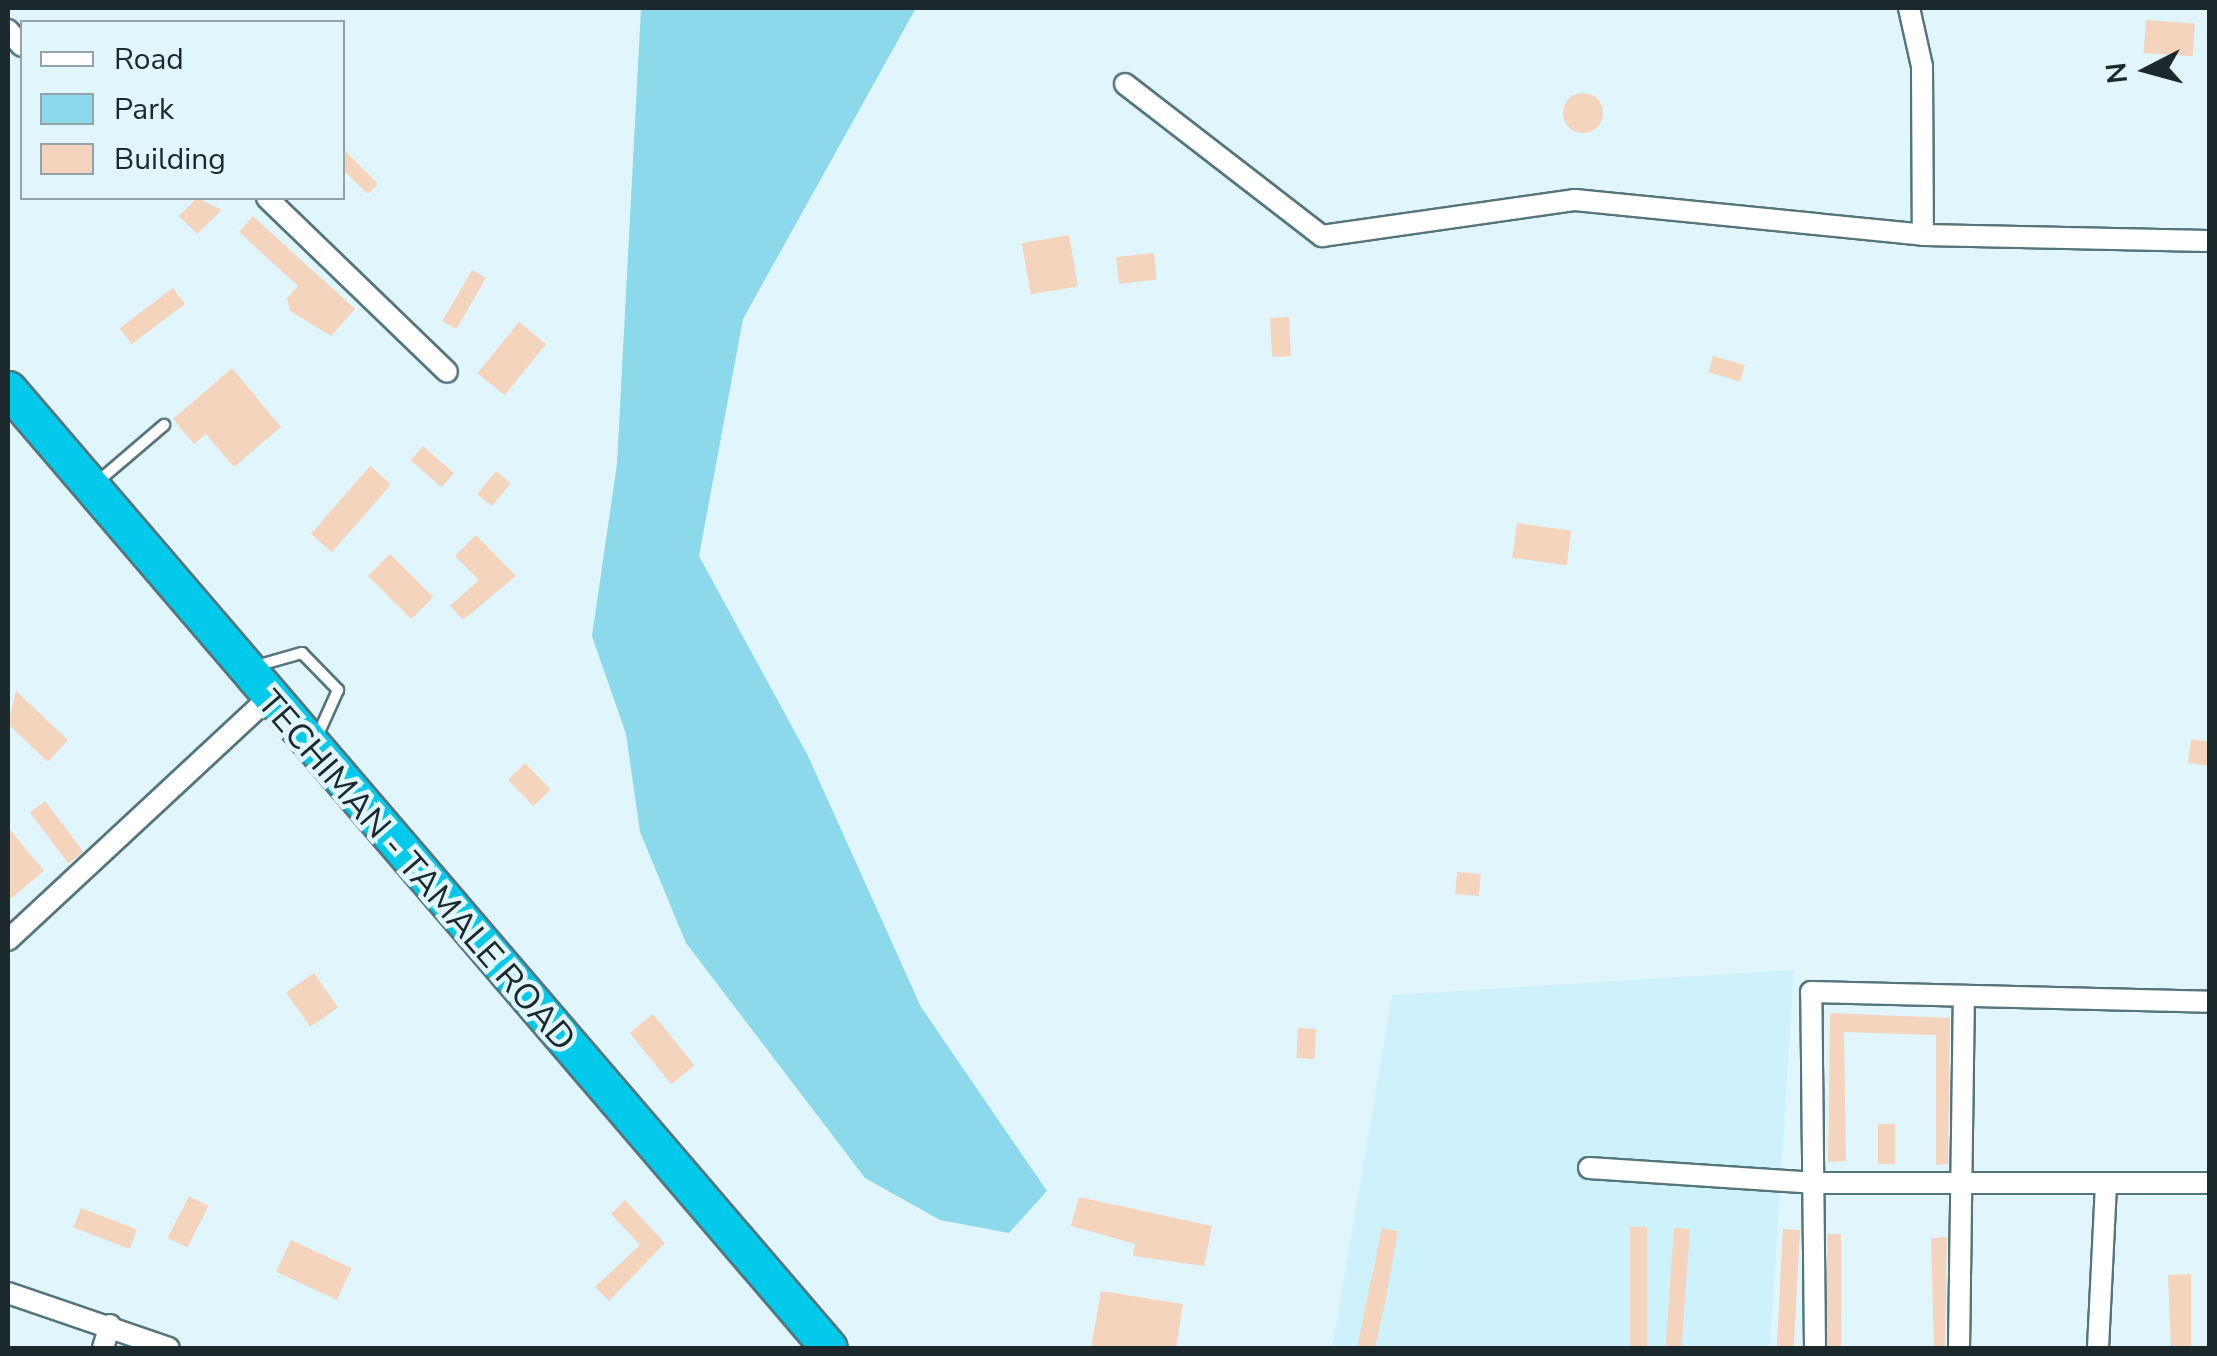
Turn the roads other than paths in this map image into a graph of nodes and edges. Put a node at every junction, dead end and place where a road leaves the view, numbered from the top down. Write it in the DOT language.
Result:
graph roads {
  1 [pos="1909,8"];
  2 [pos="1125,84"];
  3 [pos="269,200"];
  4 [pos="1923,235"];
  5 [pos="2210,241"];
  6 [pos="447,372"];
  7 [pos="8,390"];
  8 [pos="164,425"];
  9 [pos="91,488"];
  10 [pos="242,670"];
  11 [pos="266,700"];
  12 [pos="312,750"];
  13 [pos="8,940"];
  14 [pos="1964,1002"];
  15 [pos="2210,1002"];
  16 [pos="1589,1168"];
  17 [pos="1812,1182"];
  18 [pos="2210,1183"];
  19 [pos="1962,1184"];
  20 [pos="2106,1184"];
  21 [pos="8,1293"];
  22 [pos="110,1325"];
  23 [pos="103,1348"];
  24 [pos="169,1348"];
  25 [pos="828,1348"];
  26 [pos="1815,1348"];
  27 [pos="1959,1348"];
  28 [pos="2098,1348"];
  1 -- 4 [label="street"];
  2 -- 4 [label="street"];
  3 -- 6 [label="street"];
  4 -- 5 [label="street"];
  7 -- 9 [label="highway, TECHIMAN - TAMALE ROAD"];
  8 -- 9 [label="lane"];
  9 -- 10 [label="highway, TECHIMAN - TAMALE ROAD"];
  10 -- 11 [label="highway, TECHIMAN - TAMALE ROAD"];
  10 -- 12 [label="lane"];
  11 -- 12 [label="highway, TECHIMAN - TAMALE ROAD"];
  11 -- 13 [label="street"];
  12 -- 25 [label="highway, TECHIMAN - TAMALE ROAD"];
  14 -- 15 [label="street"];
  14 -- 17 [label="street"];
  14 -- 19 [label="street"];
  16 -- 17 [label="street"];
  17 -- 19 [label="street"];
  17 -- 26 [label="street"];
  18 -- 20 [label="street"];
  19 -- 20 [label="street"];
  19 -- 27 [label="street"];
  20 -- 28 [label="street"];
  21 -- 22 [label="street"];
  22 -- 23 [label="street"];
  22 -- 24 [label="street"];
}
